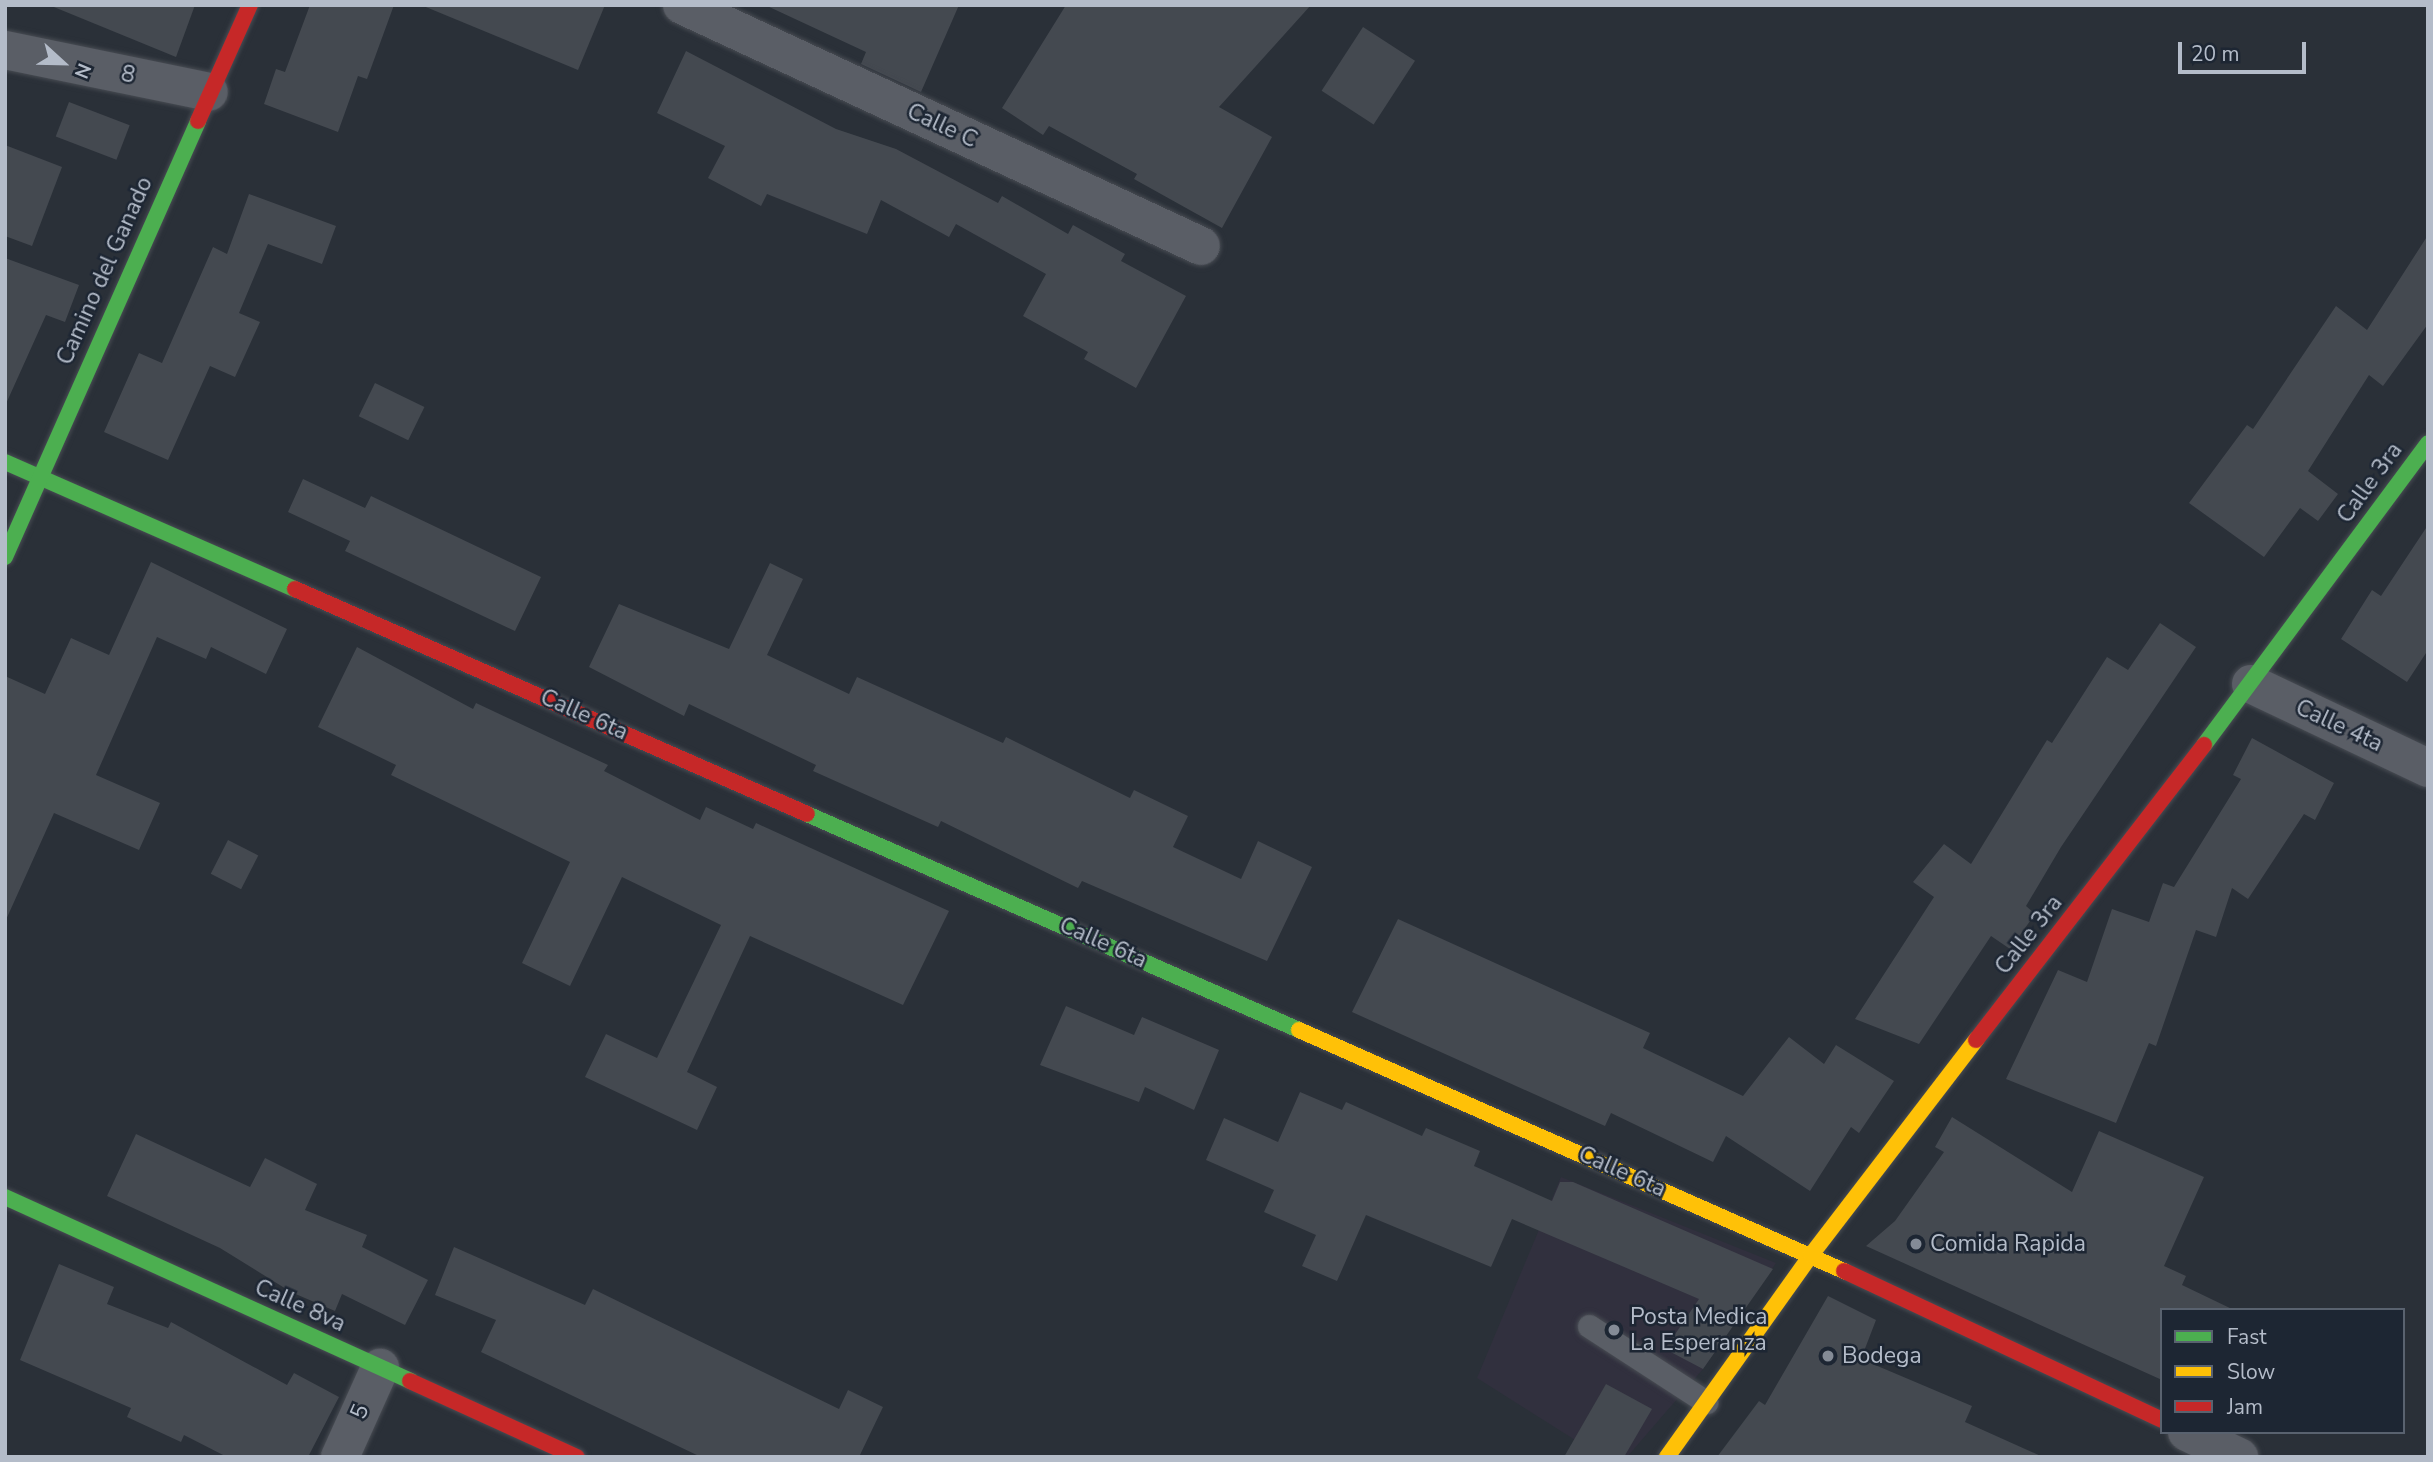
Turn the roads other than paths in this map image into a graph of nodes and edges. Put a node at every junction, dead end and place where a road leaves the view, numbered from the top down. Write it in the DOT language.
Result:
graph roads {
  1 [pos="250,5"];
  2 [pos="682,5"];
  3 [pos="5,50"];
  4 [pos="209,92"];
  5 [pos="1201,246"];
  6 [pos="2428,443"];
  7 [pos="5,461"];
  8 [pos="41,475"];
  9 [pos="5,557"];
  10 [pos="2251,684"];
  11 [pos="2428,768"];
  12 [pos="5,1197"];
  13 [pos="1811,1255"];
  14 [pos="1589,1326"];
  15 [pos="380,1368"];
  16 [pos="1706,1402"];
  17 [pos="2160,1419"];
  18 [pos="2191,1434"];
  19 [pos="341,1457"];
  20 [pos="577,1457"];
  21 [pos="1667,1457"];
  22 [pos="2239,1457"];
  1 -- 4 [label="street, Camino del Ganado"];
  2 -- 5 [label="street, Calle C"];
  3 -- 4 [label="street, 8"];
  4 -- 8 [label="street, Camino del Ganado"];
  6 -- 10 [label="street, Calle 3ra"];
  7 -- 8 [label="street, Calle 6ta"];
  8 -- 9 [label="street, Camino del Ganado"];
  8 -- 13 [label="street, Calle 6ta"];
  10 -- 11 [label="street, Calle 4ta"];
  10 -- 13 [label="street, Calle 3ra"];
  12 -- 15 [label="street, Calle 8va"];
  13 -- 16 [label="street, Calle 3ra"];
  13 -- 17 [label="street, Calle 6ta"];
  14 -- 16 [label="lane"];
  15 -- 19 [label="street, 5"];
  15 -- 20 [label="street, Calle 8va"];
  16 -- 21 [label="street, Calle 3ra"];
  18 -- 22 [label="street"];
}
